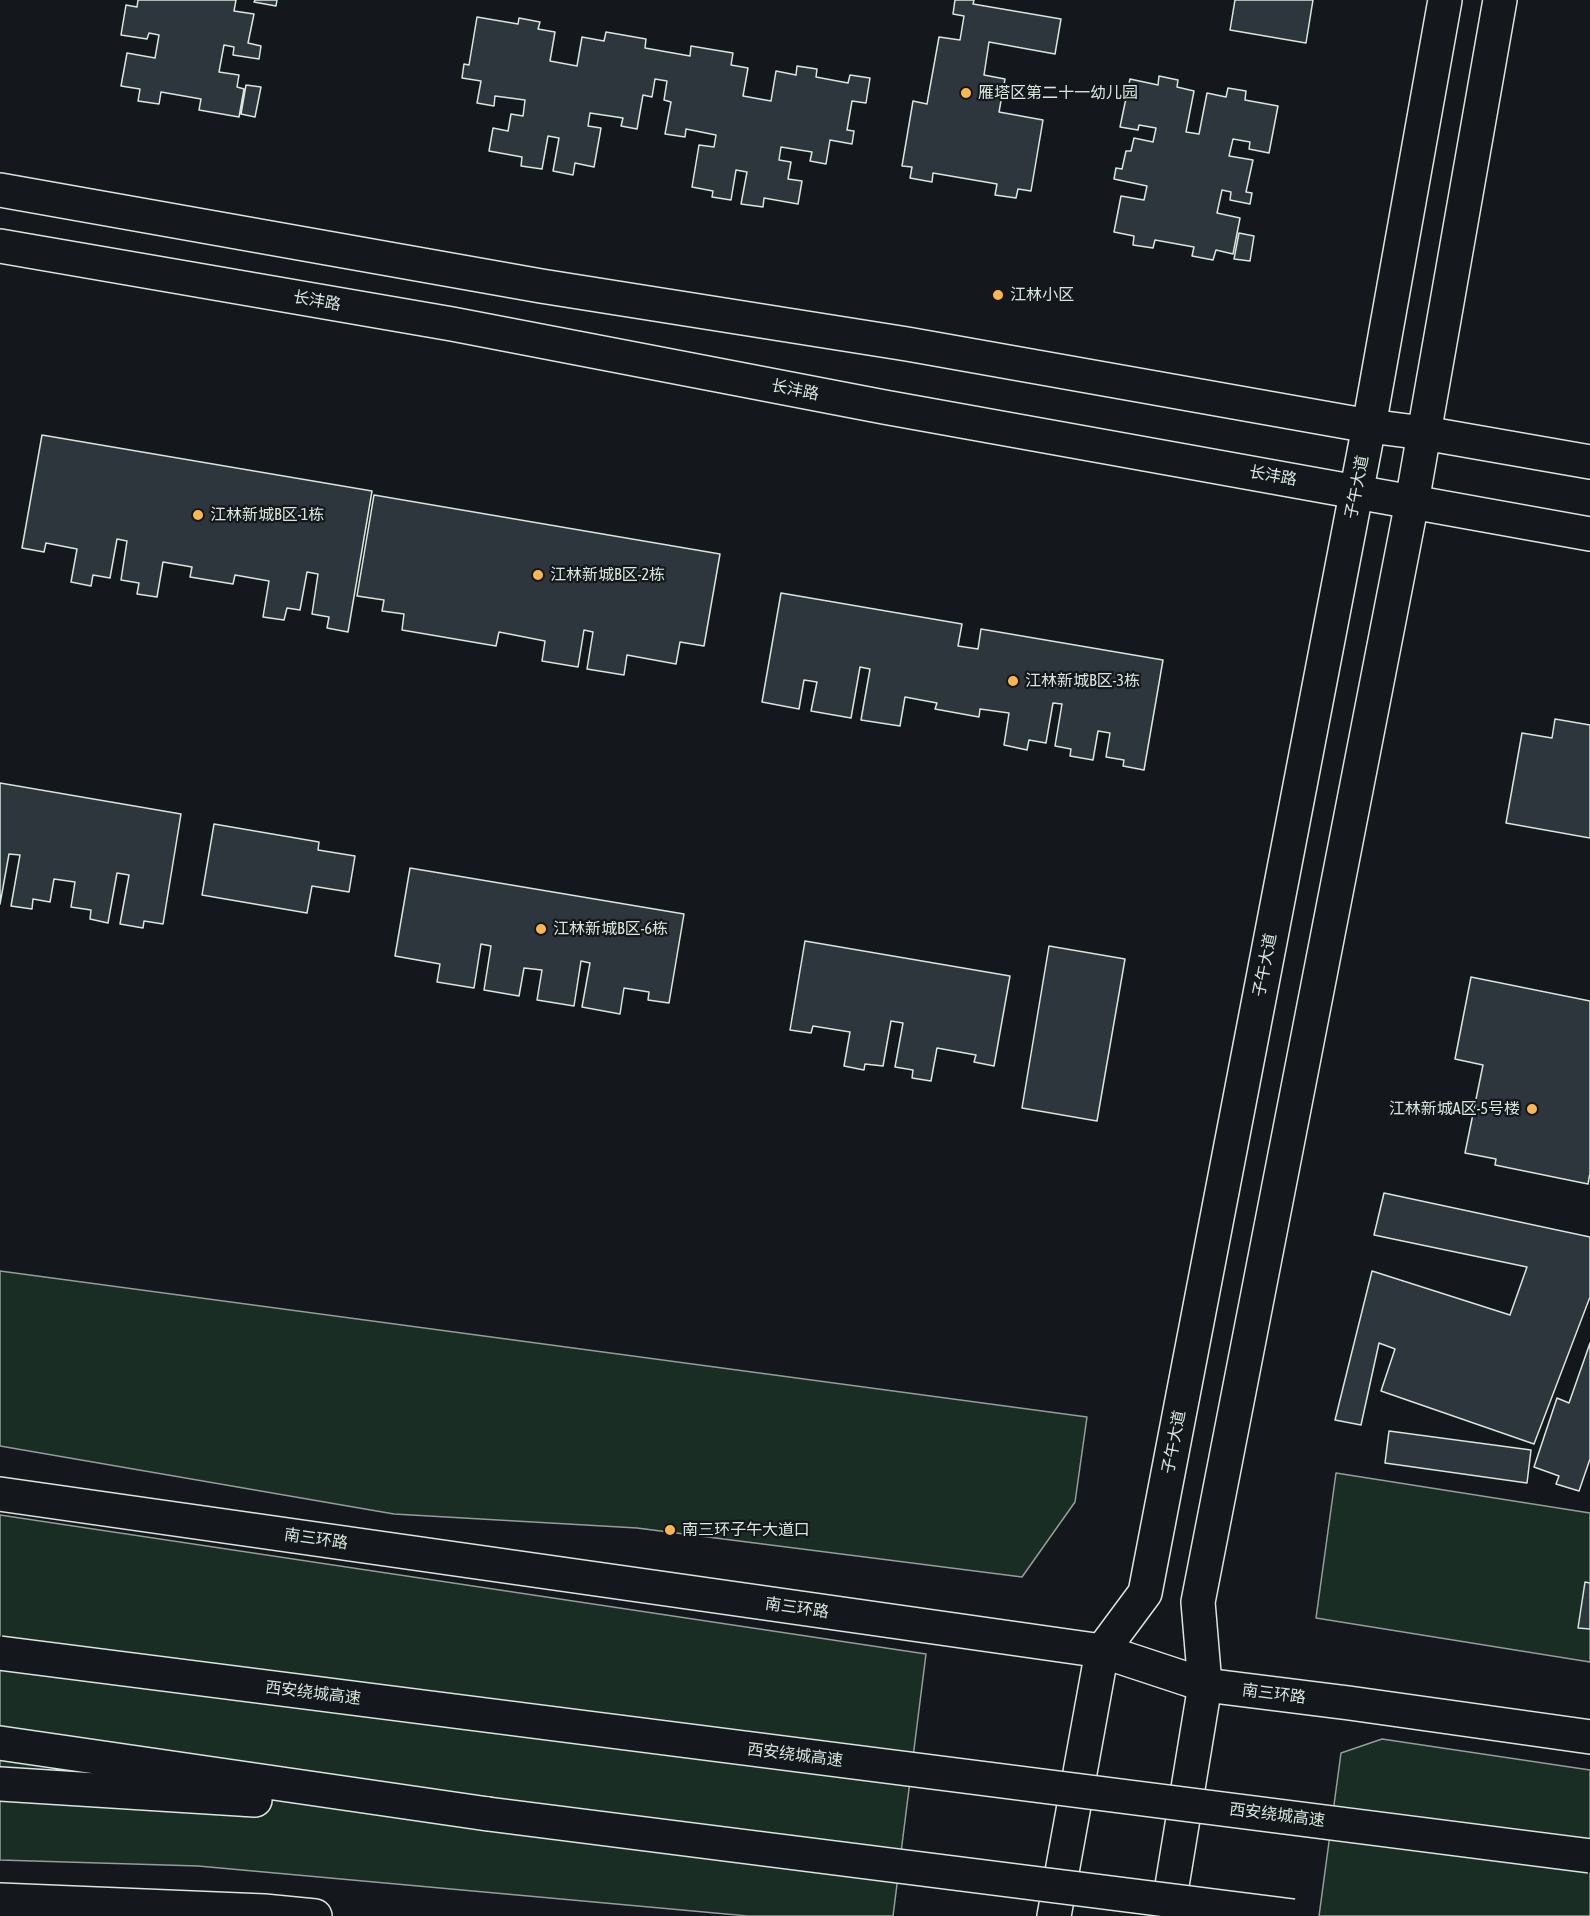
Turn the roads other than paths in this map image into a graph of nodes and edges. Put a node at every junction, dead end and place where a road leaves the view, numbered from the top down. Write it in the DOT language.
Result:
graph roads {
  1 [pos="1445,0"];
  2 [pos="1500,0"];
  3 [pos="0,190"];
  4 [pos="0,246"];
  5 [pos="1369,426"];
  6 [pos="1424,433"];
  7 [pos="1590,462"];
  8 [pos="1356,491"];
  9 [pos="1412,502"];
  10 [pos="1590,534"];
  11 [pos="0,1494"];
  12 [pos="1101,1652"];
  13 [pos="0,1653"];
  14 [pos="1204,1685"];
  15 [pos="1590,1737"];
  16 [pos="0,1743"];
  17 [pos="0,1784"];
  18 [pos="488,1814"];
  19 [pos="1590,1856"];
  20 [pos="0,1900"];
  21 [pos="315,1916"];
  22 [pos="1054,1916"];
  23 [pos="1167,1916"];
  24 [pos="1293,1916"];
  1 -- 5 [label="main road, 子午大道"];
  2 -- 6 [label="main road"];
  3 -- 5 [label="main road"];
  4 -- 8 [label="main road, 长沣路"];
  5 -- 6 [label="main road"];
  5 -- 8 [label="main road, 子午大道"];
  6 -- 7 [label="main road"];
  6 -- 9 [label="main road"];
  8 -- 9 [label="main road, 长沣路"];
  8 -- 12 [label="main road, 子午大道"];
  9 -- 10 [label="main road, 长沣路"];
  9 -- 14 [label="main road"];
  11 -- 12 [label="main road, 南三环路"];
  12 -- 14 [label="main road, 南三环路"];
  12 -- 22 [label="main road, 子午大道"];
  13 -- 19 [label="main road, 西安绕城高速, bridge"];
  14 -- 15 [label="main road, 南三环路"];
  14 -- 23 [label="main road"];
  16 -- 18 [label="main road"];
  17 -- 18 [label="main road"];
  18 -- 24 [label="main road, bridge"];
  20 -- 21 [label="main road"];
}
